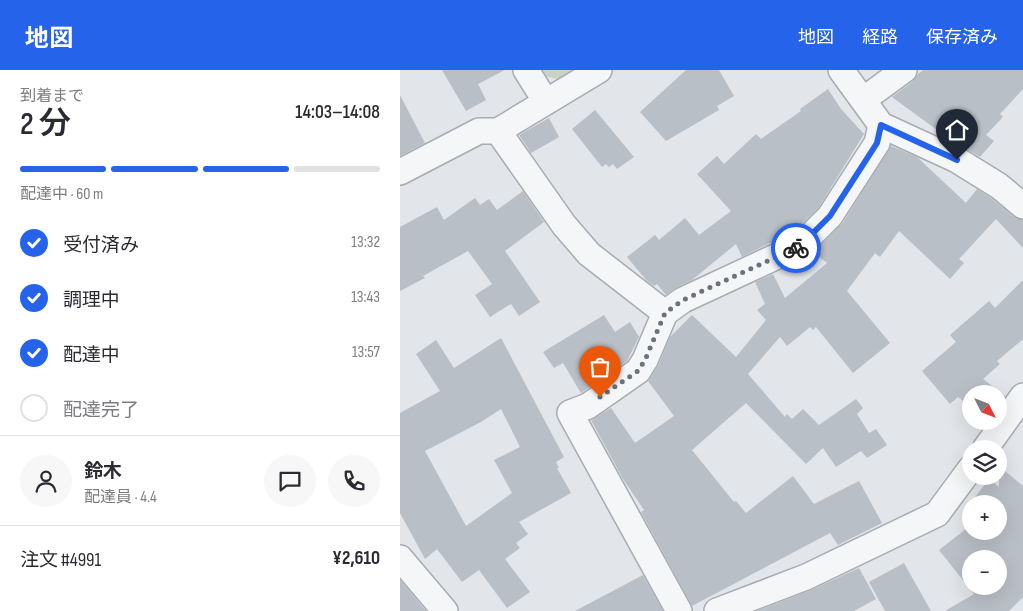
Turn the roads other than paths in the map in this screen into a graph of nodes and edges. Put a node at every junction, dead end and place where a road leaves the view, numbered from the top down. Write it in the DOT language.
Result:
graph roads {
  1 [pos="526,70"];
  2 [pos="599,70"];
  3 [pos="841,70"];
  4 [pos="904,70"];
  5 [pos="862,100"];
  6 [pos="546,102"];
  7 [pos="881,125"];
  8 [pos="498,131"];
  9 [pos="400,172"];
  10 [pos="1023,206"];
  11 [pos="665,313"];
  12 [pos="1023,396"];
  13 [pos="991,440"];
  14 [pos="962,481"];
  15 [pos="400,558"];
  16 [pos="445,611"];
  17 [pos="679,611"];
  18 [pos="717,611"];
  1 -- 6 [label="street"];
  2 -- 6 [label="street"];
  3 -- 5 [label="street"];
  4 -- 5 [label="street"];
  5 -- 7 [label="street"];
  6 -- 8 [label="street"];
  7 -- 10 [label="street"];
  7 -- 11 [label="street"];
  8 -- 9 [label="street"];
  8 -- 11 [label="street"];
  11 -- 17 [label="street"];
  12 -- 13 [label="street"];
  14 -- 18 [label="street"];
  15 -- 16 [label="street"];
}
